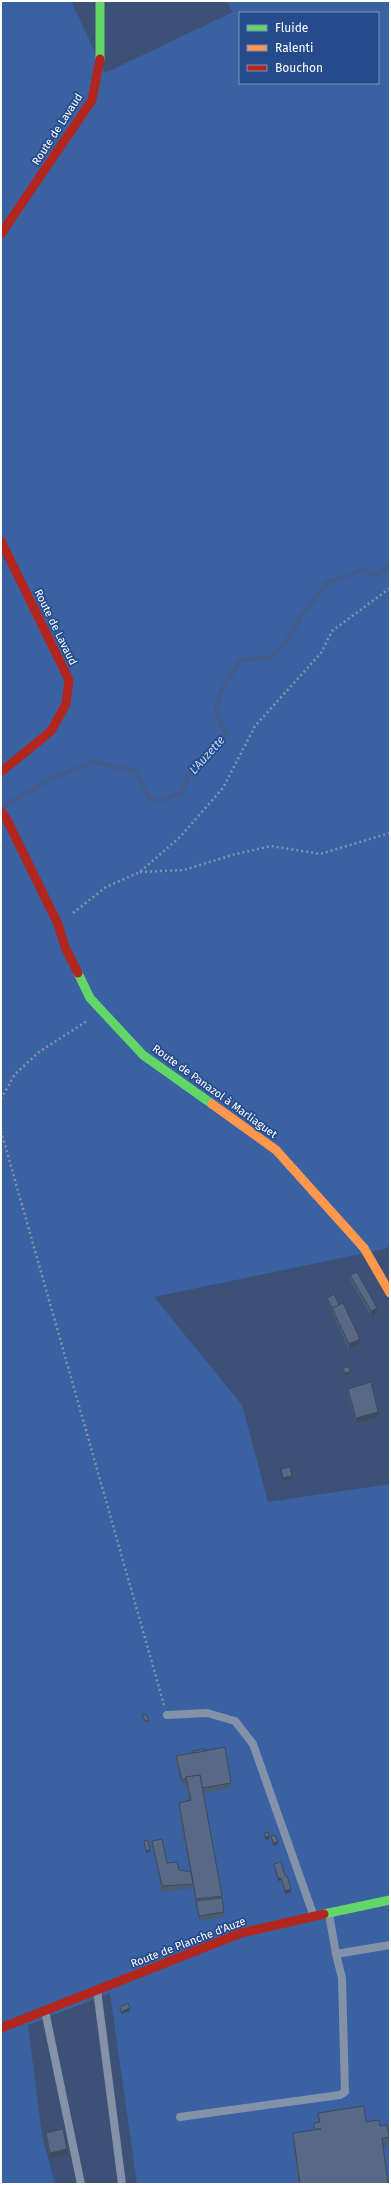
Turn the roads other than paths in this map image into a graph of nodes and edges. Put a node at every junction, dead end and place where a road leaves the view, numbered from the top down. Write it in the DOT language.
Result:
graph roads {
  1 [pos="100,1"];
  2 [pos="1,234"];
  3 [pos="1,542"];
  4 [pos="1,772"];
  5 [pos="4,815"];
  6 [pos="390,1293"];
  7 [pos="167,1715"];
  8 [pos="390,1900"];
  9 [pos="328,1912"];
  10 [pos="314,1915"];
  11 [pos="390,1944"];
  12 [pos="336,1954"];
  13 [pos="97,1989"];
  14 [pos="45,2010"];
  15 [pos="1,2028"];
  16 [pos="180,2117"];
  17 [pos="81,2184"];
  18 [pos="122,2184"];
  1 -- 2 [label="street, Route de Lavaud"];
  3 -- 4 [label="street, Route de Lavaud"];
  5 -- 6 [label="street, Route de Panazol à Marliaguet"];
  7 -- 10 [label="lane"];
  8 -- 9 [label="street, Route de Planche d'Auze"];
  9 -- 10 [label="street, Route de Planche d'Auze"];
  9 -- 12 [label="lane"];
  10 -- 13 [label="street, Route de Planche d'Auze"];
  11 -- 12 [label="lane"];
  12 -- 16 [label="lane"];
  13 -- 14 [label="street, Route de Planche d'Auze"];
  13 -- 18 [label="lane"];
  14 -- 15 [label="street, Route de Planche d'Auze"];
  14 -- 17 [label="lane"];
}
